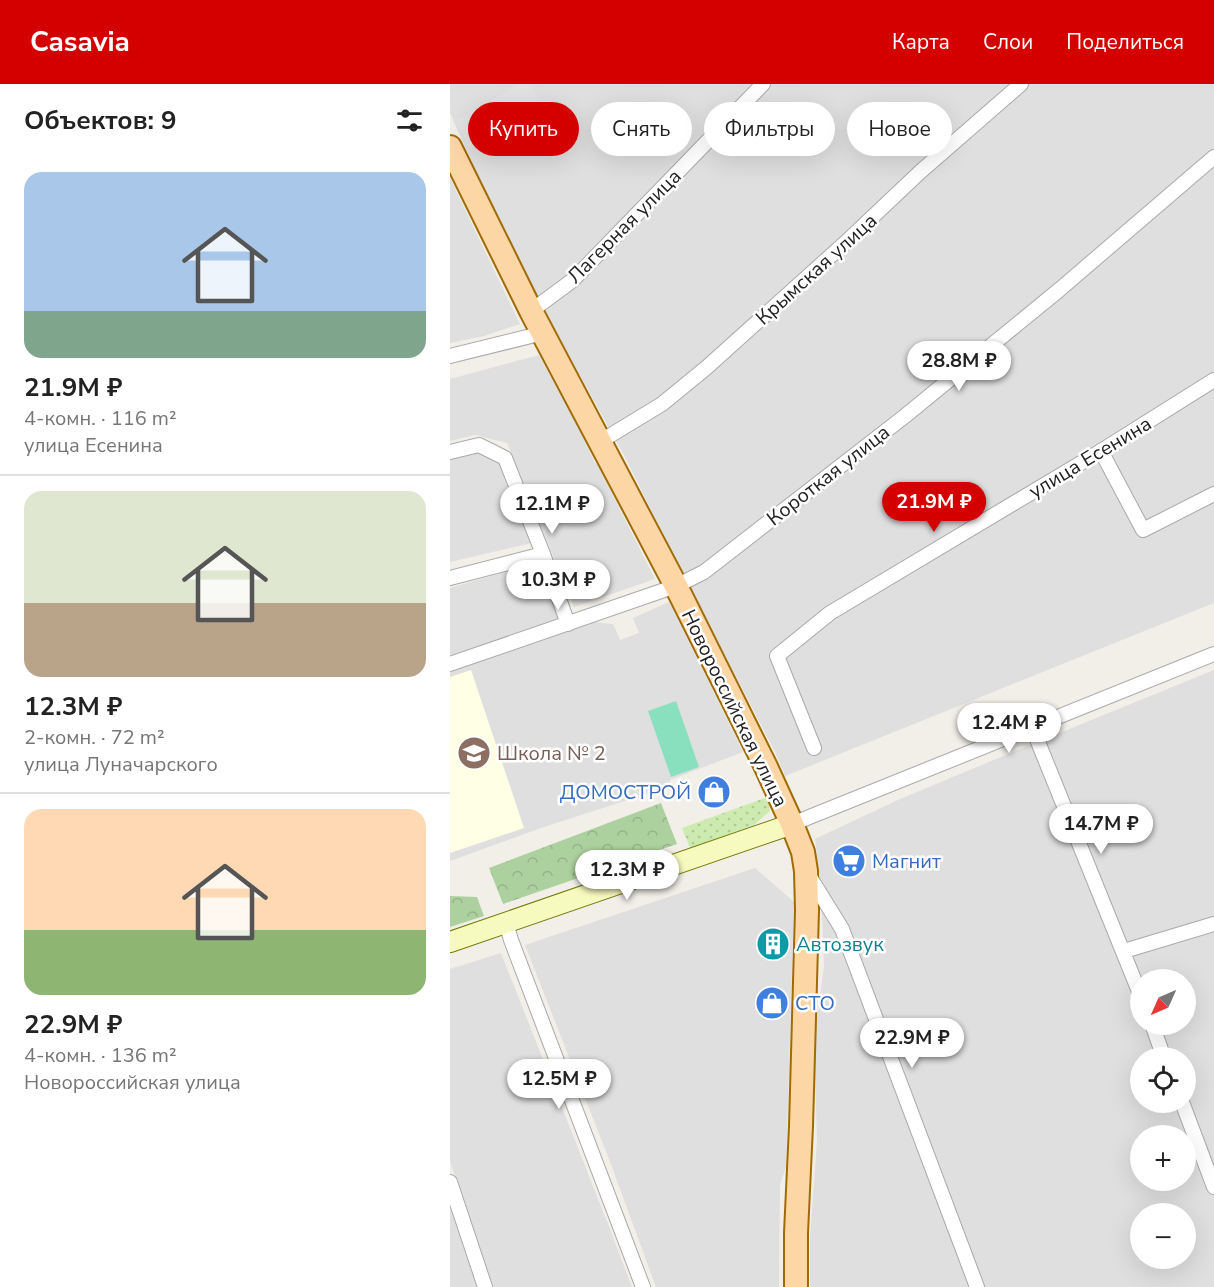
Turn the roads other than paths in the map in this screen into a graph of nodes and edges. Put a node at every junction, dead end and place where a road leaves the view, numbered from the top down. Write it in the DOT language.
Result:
graph roads {
  1 [pos="763,84"];
  2 [pos="1021,84"];
  3 [pos="450,147"];
  4 [pos="1214,157"];
  5 [pos="531,311"];
  6 [pos="543,333"];
  7 [pos="450,356"];
  8 [pos="1214,380"];
  9 [pos="601,441"];
  10 [pos="1101,451"];
  11 [pos="450,453"];
  12 [pos="1214,494"];
  13 [pos="543,554"];
  14 [pos="450,578"];
  15 [pos="676,586"];
  16 [pos="568,624"];
  17 [pos="1214,654"];
  18 [pos="450,664"];
  19 [pos="1032,728"];
  20 [pos="814,748"];
  21 [pos="792,824"];
  22 [pos="806,871"];
  23 [pos="506,923"];
  24 [pos="1214,924"];
  25 [pos="450,942"];
  26 [pos="1124,951"];
  27 [pos="1131,969"];
  28 [pos="1186,1113"];
  29 [pos="450,1182"];
  30 [pos="1214,1187"];
  31 [pos="485,1287"];
  32 [pos="643,1287"];
  33 [pos="796,1287"];
  34 [pos="977,1287"];
  1 -- 5 [label="street, Лагерная улица"];
  2 -- 9 [label="street, Крымская улица"];
  3 -- 5 [label="main road, Новороссийская улица"];
  4 -- 15 [label="street, Короткая улица"];
  5 -- 6 [label="main road, Новороссийская улица"];
  6 -- 7 [label="street"];
  6 -- 9 [label="main road, Новороссийская улица"];
  8 -- 10 [label="street, улица Есенина"];
  9 -- 15 [label="main road, Новороссийская улица"];
  10 -- 12 [label="street"];
  10 -- 20 [label="street, улица Есенина"];
  11 -- 13 [label="street"];
  13 -- 14 [label="street"];
  13 -- 16 [label="street"];
  15 -- 16 [label="street, Короткая улица"];
  15 -- 21 [label="main road, Новороссийская улица"];
  16 -- 18 [label="street, Короткая улица"];
  17 -- 19 [label="street"];
  19 -- 21 [label="street"];
  19 -- 26 [label="street"];
  21 -- 22 [label="main road, Новороссийская улица"];
  21 -- 23 [label="main road"];
  22 -- 33 [label="main road"];
  22 -- 34 [label="street, Новороссийская улица"];
  23 -- 25 [label="main road"];
  23 -- 32 [label="street"];
  24 -- 26 [label="street"];
  26 -- 27 [label="street"];
  28 -- 30 [label="street"];
  29 -- 31 [label="street"];
}
